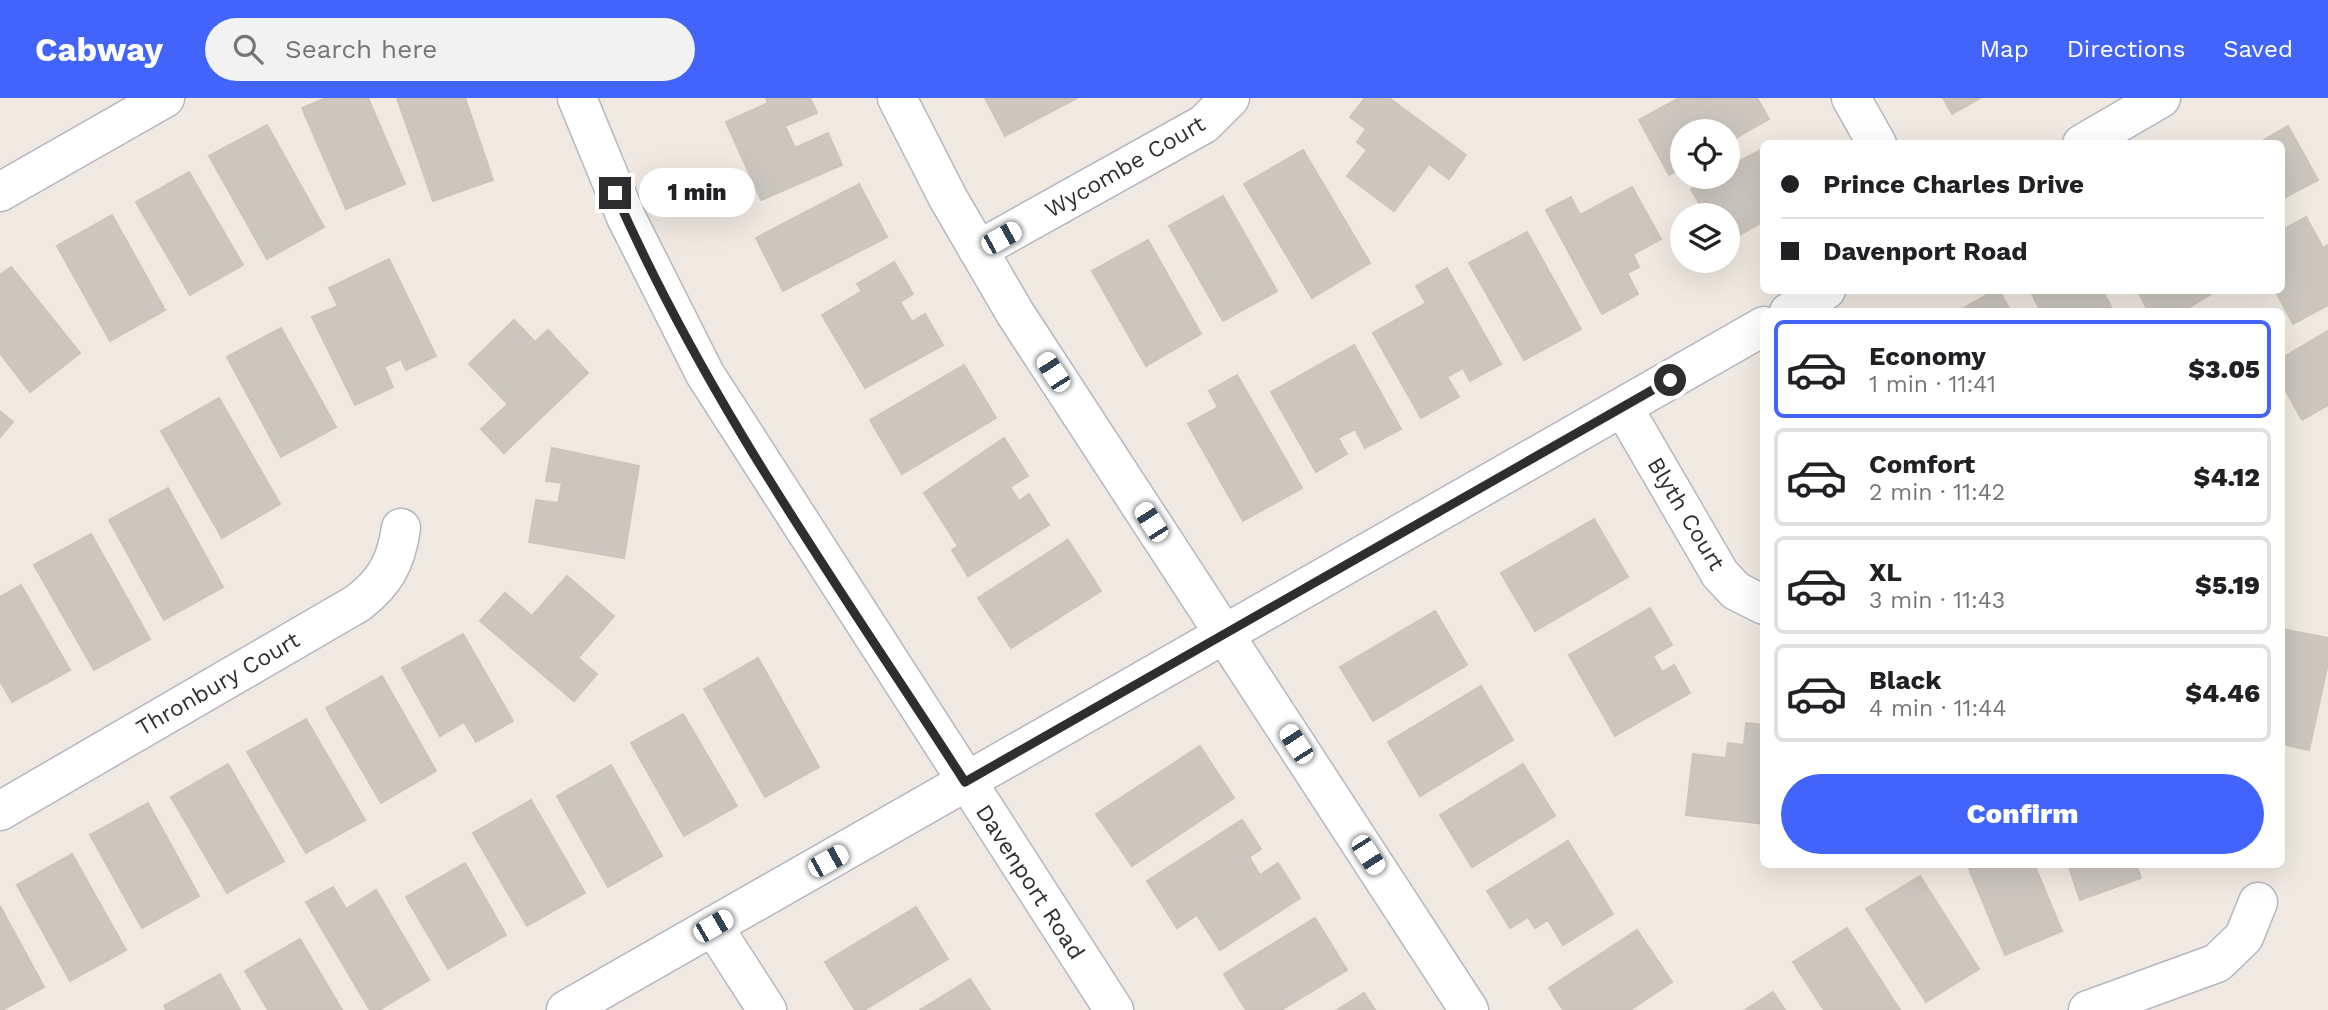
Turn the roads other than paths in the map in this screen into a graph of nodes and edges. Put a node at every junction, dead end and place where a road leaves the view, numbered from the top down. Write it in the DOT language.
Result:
graph roads {
  1 [pos="165,98"];
  2 [pos="577,98"];
  3 [pos="897,98"];
  4 [pos="1230,98"];
  5 [pos="1852,98"];
  6 [pos="2161,98"];
  7 [pos="1875,140"];
  8 [pos="2089,140"];
  9 [pos="0,192"];
  10 [pos="978,250"];
  11 [pos="1819,294"];
  12 [pos="1796,308"];
  13 [pos="1760,328"];
  14 [pos="1623,407"];
  15 [pos="401,528"];
  16 [pos="1760,603"];
  17 [pos="1224,633"];
  18 [pos="965,782"];
  19 [pos="0,811"];
  20 [pos="2258,902"];
  21 [pos="713,926"];
  22 [pos="566,1010"];
  23 [pos="767,1010"];
  24 [pos="1114,1010"];
  25 [pos="1469,1010"];
  26 [pos="2088,1010"];
  1 -- 9 [label="street"];
  2 -- 18 [label="street, Davenport Road"];
  3 -- 10 [label="street"];
  4 -- 10 [label="street, Wycombe Court"];
  5 -- 7 [label="street"];
  6 -- 8 [label="street"];
  10 -- 17 [label="street"];
  11 -- 12 [label="street"];
  13 -- 14 [label="street"];
  14 -- 16 [label="street, Blyth Court"];
  14 -- 17 [label="street"];
  15 -- 19 [label="street, Thronbury Court"];
  17 -- 18 [label="street"];
  17 -- 25 [label="street"];
  18 -- 21 [label="street"];
  18 -- 24 [label="street, Davenport Road"];
  20 -- 26 [label="street"];
  21 -- 22 [label="street"];
  21 -- 23 [label="street"];
}
